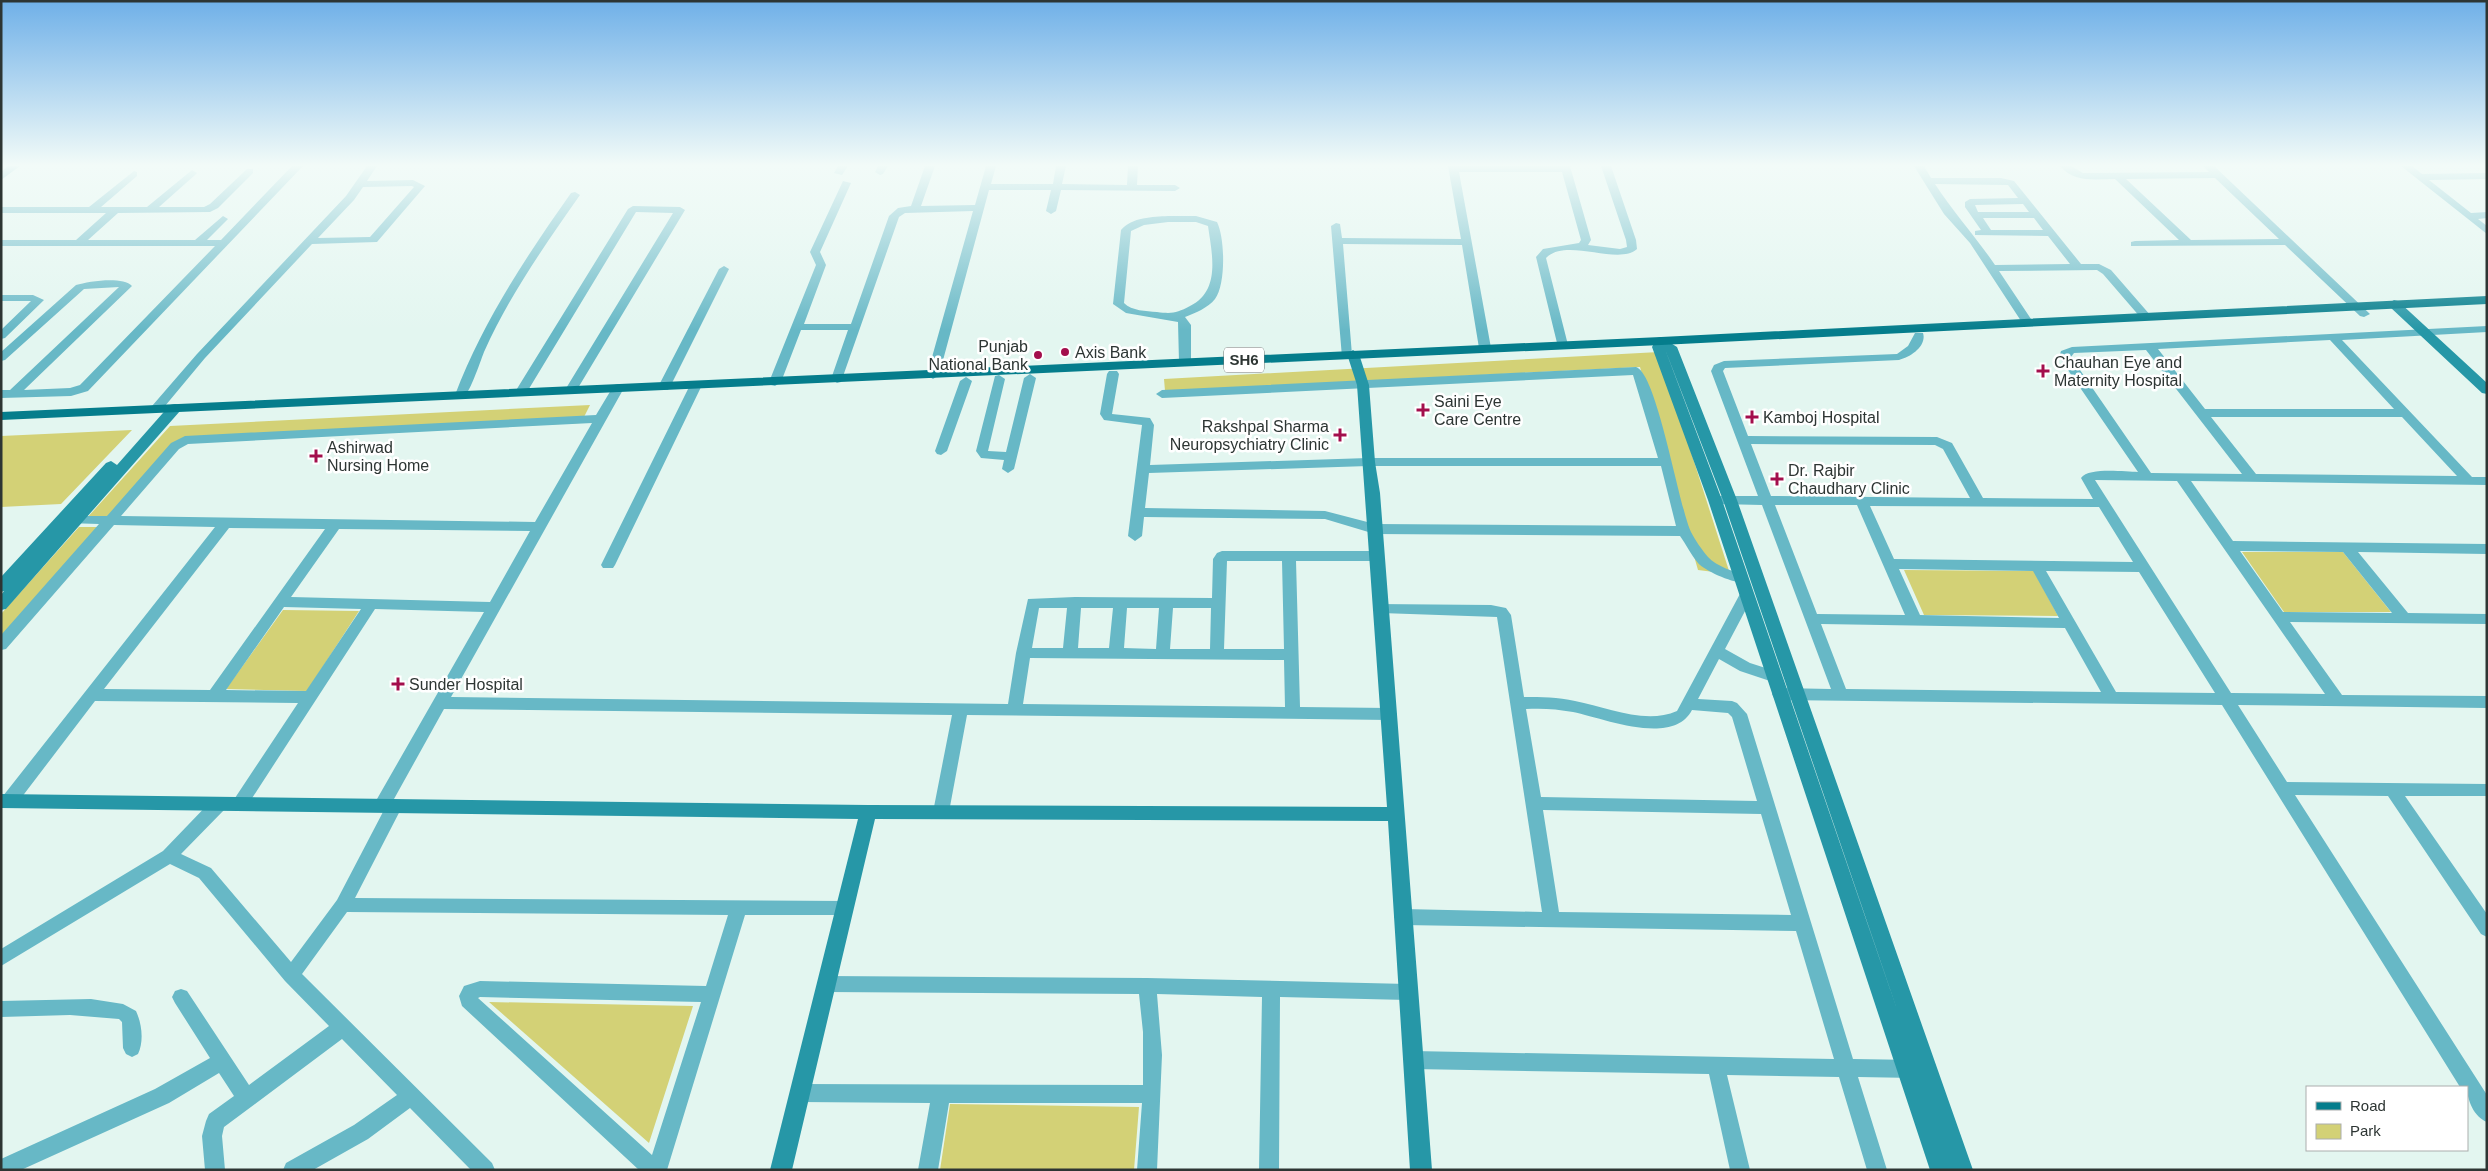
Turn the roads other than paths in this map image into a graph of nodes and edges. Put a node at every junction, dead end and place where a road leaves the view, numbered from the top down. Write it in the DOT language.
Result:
graph roads {
  1 [pos="103,221"];
  2 [pos="221,221"];
  3 [pos="245,221"];
  4 [pos="329,221"];
  5 [pos="390,221"];
  6 [pos="557,221"];
  7 [pos="626,221"];
  8 [pos="674,221"];
  9 [pos="829,221"];
  10 [pos="892,221"];
  11 [pos="976,221"];
  12 [pos="1150,221"];
  13 [pos="1203,221"];
  14 [pos="1464,221"];
  15 [pos="1580,221"];
  16 [pos="1624,221"];
  17 [pos="1957,221"];
  18 [pos="1980,221"];
  19 [pos="2042,221"];
  20 [pos="2165,221"];
  21 [pos="2267,221"];
  22 [pos="2474,221"];
  23 [pos="1336,226"];
  24 [pos="2487,231"];
  25 [pos="2051,232"];
  26 [pos="1969,233"];
  27 [pos="1988,233"];
  28 [pos="311,241"];
  29 [pos="1337,241"];
  30 [pos="1468,242"];
  31 [pos="2290,242"];
  32 [pos="1,243"];
  33 [pos="79,243"];
  34 [pos="198,243"];
  35 [pos="224,243"];
  36 [pos="2188,243"];
  37 [pos="2135,244"];
  38 [pos="1577,248"];
  39 [pos="2078,267"];
  40 [pos="1992,268"];
  41 [pos="724,269"];
  42 [pos="1,298"];
  43 [pos="2487,300"];
  44 [pos="2487,307"];
  45 [pos="2398,308"];
  46 [pos="2360,310"];
  47 [pos="2145,316"];
  48 [pos="1176,317"];
  49 [pos="2027,322"];
  50 [pos="855,327"];
  51 [pos="796,328"];
  52 [pos="2487,329"];
  53 [pos="2425,332"];
  54 [pos="1919,335"];
  55 [pos="1,336"];
  56 [pos="2333,337"];
  57 [pos="1562,345"];
  58 [pos="1664,345"];
  59 [pos="2150,347"];
  60 [pos="1485,348"];
  61 [pos="1351,357"];
  62 [pos="1,358"];
  63 [pos="1185,362"];
  64 [pos="1113,374"];
  65 [pos="933,375"];
  66 [pos="1030,378"];
  67 [pos="837,379"];
  68 [pos="999,379"];
  69 [pos="966,381"];
  70 [pos="774,382"];
  71 [pos="1363,385"];
  72 [pos="664,387"];
  73 [pos="694,389"];
  74 [pos="571,390"];
  75 [pos="2487,390"];
  76 [pos="521,392"];
  77 [pos="616,393"];
  78 [pos="1,394"];
  79 [pos="14,394"];
  80 [pos="1162,394"];
  81 [pos="461,395"];
  82 [pos="163,412"];
  83 [pos="2203,413"];
  84 [pos="2406,413"];
  85 [pos="1,416"];
  86 [pos="601,419"];
  87 [pos="1,424"];
  88 [pos="1744,440"];
  89 [pos="941,451"];
  90 [pos="1011,456"];
  91 [pos="1368,462"];
  92 [pos="1667,462"];
  93 [pos="1008,469"];
  94 [pos="1142,470"];
  95 [pos="2148,476"];
  96 [pos="2181,477"];
  97 [pos="2252,478"];
  98 [pos="2469,480"];
  99 [pos="2487,481"];
  100 [pos="1722,500"];
  101 [pos="1767,500"];
  102 [pos="1862,501"];
  103 [pos="1979,502"];
  104 [pos="2101,503"];
  105 [pos="1138,512"];
  106 [pos="70,519"];
  107 [pos="110,521"];
  108 [pos="225,524"];
  109 [pos="335,525"];
  110 [pos="540,526"];
  111 [pos="1375,529"];
  112 [pos="1684,531"];
  113 [pos="1135,536"];
  114 [pos="2230,546"];
  115 [pos="2346,547"];
  116 [pos="2487,549"];
  117 [pos="1289,555"];
  118 [pos="1377,556"];
  119 [pos="1890,564"];
  120 [pos="608,566"];
  121 [pos="2038,566"];
  122 [pos="2141,567"];
  123 [pos="1741,579"];
  124 [pos="1,586"];
  125 [pos="1746,596"];
  126 [pos="280,602"];
  127 [pos="1075,602"];
  128 [pos="1121,602"];
  129 [pos="1166,603"];
  130 [pos="1219,603"];
  131 [pos="1,605"];
  132 [pos="371,605"];
  133 [pos="494,608"];
  134 [pos="1381,608"];
  135 [pos="2279,617"];
  136 [pos="2404,618"];
  137 [pos="1812,619"];
  138 [pos="2487,619"];
  139 [pos="1915,621"];
  140 [pos="2070,623"];
  141 [pos="1,645"];
  142 [pos="1716,651"];
  143 [pos="1023,653"];
  144 [pos="1070,653"];
  145 [pos="1116,654"];
  146 [pos="1163,654"];
  147 [pos="1217,654"];
  148 [pos="1292,655"];
  149 [pos="1774,676"];
  150 [pos="1779,694"];
  151 [pos="1797,694"];
  152 [pos="91,695"];
  153 [pos="1841,695"];
  154 [pos="214,696"];
  155 [pos="310,697"];
  156 [pos="2112,698"];
  157 [pos="2225,699"];
  158 [pos="2338,701"];
  159 [pos="2487,702"];
  160 [pos="440,703"];
  161 [pos="1518,703"];
  162 [pos="1688,704"];
  163 [pos="961,709"];
  164 [pos="1014,710"];
  165 [pos="1293,713"];
  166 [pos="1389,714"];
  167 [pos="2281,788"];
  168 [pos="2392,789"];
  169 [pos="2487,790"];
  170 [pos="5,801"];
  171 [pos="1534,803"];
  172 [pos="219,804"];
  173 [pos="239,804"];
  174 [pos="389,804"];
  175 [pos="1769,808"];
  176 [pos="868,812"];
  177 [pos="942,812"];
  178 [pos="1396,814"];
  179 [pos="169,856"];
  180 [pos="343,905"];
  181 [pos="739,908"];
  182 [pos="844,908"];
  183 [pos="1403,917"];
  184 [pos="1552,919"];
  185 [pos="1803,923"];
  186 [pos="2487,929"];
  187 [pos="1,958"];
  188 [pos="291,975"];
  189 [pos="826,984"];
  190 [pos="1148,986"];
  191 [pos="1271,990"];
  192 [pos="1408,992"];
  193 [pos="712,994"];
  194 [pos="182,997"];
  195 [pos="1,1009"];
  196 [pos="344,1026"];
  197 [pos="132,1048"];
  198 [pos="1413,1060"];
  199 [pos="222,1061"];
  200 [pos="1716,1065"];
  201 [pos="1846,1068"];
  202 [pos="1906,1068"];
  203 [pos="1927,1069"];
  204 [pos="799,1093"];
  205 [pos="941,1094"];
  206 [pos="1152,1094"];
  207 [pos="412,1096"];
  208 [pos="246,1097"];
  209 [pos="2487,1113"];
  210 [pos="1,1169"];
  211 [pos="215,1170"];
  212 [pos="293,1170"];
  213 [pos="485,1170"];
  214 [pos="656,1170"];
  215 [pos="781,1170"];
  216 [pos="928,1170"];
  217 [pos="1147,1170"];
  218 [pos="1269,1170"];
  219 [pos="1421,1170"];
  220 [pos="1740,1170"];
  221 [pos="1877,1170"];
  222 [pos="1941,1170"];
  223 [pos="1962,1170"];
  1 -- 33 [label="street"];
  2 -- 34 [label="street"];
  3 -- 35 [label="street"];
  4 -- 28 [label="street"];
  5 -- 28 [label="street"];
  6 -- 81 [label="street"];
  7 -- 76 [label="street"];
  8 -- 74 [label="street"];
  9 -- 51 [label="street"];
  10 -- 50 [label="street"];
  11 -- 65 [label="street"];
  12 -- 48 [label="street"];
  13 -- 48 [label="street"];
  14 -- 30 [label="street"];
  15 -- 38 [label="street"];
  16 -- 38 [label="street"];
  17 -- 26 [label="street"];
  18 -- 27 [label="street"];
  19 -- 25 [label="street"];
  20 -- 36 [label="street"];
  21 -- 31 [label="street"];
  22 -- 24 [label="street"];
  23 -- 29 [label="street"];
  25 -- 27 [label="street"];
  25 -- 39 [label="street"];
  26 -- 27 [label="street"];
  26 -- 40 [label="street"];
  28 -- 82 [label="street"];
  29 -- 30 [label="street"];
  29 -- 61 [label="street"];
  30 -- 60 [label="street"];
  31 -- 36 [label="street"];
  31 -- 46 [label="street"];
  32 -- 33 [label="street"];
  33 -- 34 [label="street"];
  34 -- 35 [label="street"];
  35 -- 79 [label="street"];
  36 -- 37 [label="street"];
  38 -- 57 [label="street"];
  39 -- 40 [label="street"];
  39 -- 47 [label="street"];
  40 -- 49 [label="street"];
  41 -- 72 [label="street"];
  42 -- 55 [label="street"];
  43 -- 45 [label="main road, SH6"];
  44 -- 45 [label="main road, SH6"];
  45 -- 46 [label="main road, SH6"];
  45 -- 53 [label="street"];
  46 -- 47 [label="main road, SH6"];
  46 -- 54 [label="main road, SH6"];
  47 -- 49 [label="main road, SH6"];
  48 -- 63 [label="street"];
  49 -- 58 [label="main road, SH6"];
  50 -- 51 [label="street"];
  50 -- 67 [label="street"];
  51 -- 70 [label="street"];
  52 -- 53 [label="street"];
  53 -- 56 [label="street"];
  53 -- 75 [label="street"];
  54 -- 58 [label="main road, SH6"];
  54 -- 88 [label="street"];
  56 -- 59 [label="street"];
  56 -- 84 [label="street"];
  57 -- 58 [label="main road, SH6"];
  57 -- 60 [label="main road, SH6"];
  58 -- 61 [label="main road, SH6"];
  58 -- 100 [label="street"];
  59 -- 83 [label="street"];
  59 -- 95 [label="street"];
  60 -- 61 [label="main road, SH6"];
  61 -- 63 [label="main road, SH6"];
  61 -- 64 [label="main road, SH6"];
  61 -- 71 [label="street"];
  62 -- 79 [label="street"];
  63 -- 65 [label="main road, SH6"];
  64 -- 66 [label="main road, SH6"];
  64 -- 94 [label="street"];
  65 -- 67 [label="main road, SH6"];
  66 -- 68 [label="main road, SH6"];
  66 -- 90 [label="street"];
  67 -- 70 [label="main road, SH6"];
  68 -- 69 [label="main road, SH6"];
  68 -- 90 [label="street"];
  69 -- 73 [label="main road, SH6"];
  69 -- 89 [label="street"];
  70 -- 73 [label="main road, SH6"];
  71 -- 80 [label="street"];
  71 -- 91 [label="street"];
  71 -- 92 [label="street"];
  72 -- 73 [label="main road, SH6"];
  72 -- 77 [label="main road, SH6"];
  73 -- 77 [label="main road, SH6"];
  73 -- 120 [label="street"];
  74 -- 76 [label="main road, SH6"];
  74 -- 77 [label="main road, SH6"];
  76 -- 81 [label="main road, SH6"];
  77 -- 82 [label="main road, SH6"];
  77 -- 86 [label="street"];
  78 -- 79 [label="street"];
  81 -- 82 [label="main road, SH6"];
  82 -- 85 [label="main road, SH6"];
  82 -- 87 [label="main road, SH6"];
  82 -- 106 [label="street"];
  83 -- 84 [label="street"];
  83 -- 97 [label="street"];
  84 -- 98 [label="street"];
  86 -- 107 [label="street"];
  86 -- 110 [label="street"];
  88 -- 101 [label="street"];
  88 -- 103 [label="street"];
  90 -- 93 [label="street"];
  91 -- 92 [label="street"];
  91 -- 94 [label="street"];
  91 -- 111 [label="street"];
  92 -- 112 [label="street"];
  94 -- 105 [label="street"];
  95 -- 96 [label="street"];
  95 -- 104 [label="street"];
  96 -- 97 [label="street"];
  96 -- 114 [label="street"];
  97 -- 98 [label="street"];
  98 -- 99 [label="street"];
  100 -- 101 [label="street"];
  100 -- 123 [label="street"];
  100 -- 151 [label="street"];
  101 -- 102 [label="street"];
  101 -- 137 [label="street"];
  102 -- 103 [label="street"];
  102 -- 119 [label="street"];
  103 -- 104 [label="street"];
  104 -- 122 [label="street"];
  105 -- 111 [label="street"];
  105 -- 113 [label="street"];
  106 -- 107 [label="street"];
  106 -- 124 [label="street"];
  106 -- 131 [label="street"];
  107 -- 108 [label="street"];
  107 -- 141 [label="street"];
  108 -- 109 [label="street"];
  108 -- 152 [label="street"];
  109 -- 110 [label="street"];
  109 -- 126 [label="street"];
  110 -- 133 [label="street"];
  111 -- 112 [label="street"];
  111 -- 118 [label="street"];
  112 -- 123 [label="street"];
  114 -- 115 [label="street"];
  114 -- 135 [label="street"];
  115 -- 116 [label="street"];
  115 -- 136 [label="street"];
  117 -- 118 [label="street"];
  117 -- 130 [label="street"];
  117 -- 148 [label="street"];
  118 -- 134 [label="street"];
  119 -- 121 [label="street"];
  119 -- 139 [label="street"];
  121 -- 122 [label="street"];
  121 -- 140 [label="street"];
  122 -- 157 [label="street"];
  123 -- 125 [label="street"];
  125 -- 142 [label="street"];
  125 -- 149 [label="street"];
  126 -- 132 [label="street"];
  126 -- 154 [label="street"];
  127 -- 128 [label="street"];
  127 -- 143 [label="street"];
  127 -- 144 [label="street"];
  128 -- 129 [label="street"];
  128 -- 145 [label="street"];
  129 -- 130 [label="street"];
  129 -- 146 [label="street"];
  130 -- 147 [label="street"];
  132 -- 133 [label="street"];
  132 -- 155 [label="street"];
  133 -- 160 [label="street"];
  134 -- 161 [label="street"];
  134 -- 166 [label="street"];
  135 -- 136 [label="street"];
  135 -- 158 [label="street"];
  136 -- 138 [label="street"];
  137 -- 139 [label="street"];
  137 -- 153 [label="street"];
  139 -- 140 [label="street"];
  140 -- 156 [label="street"];
  142 -- 149 [label="street"];
  142 -- 162 [label="street"];
  143 -- 144 [label="street"];
  143 -- 164 [label="street"];
  144 -- 145 [label="street"];
  145 -- 146 [label="street"];
  146 -- 147 [label="street"];
  147 -- 148 [label="street"];
  148 -- 165 [label="street"];
  149 -- 150 [label="street"];
  150 -- 151 [label="street"];
  150 -- 202 [label="street"];
  151 -- 153 [label="street"];
  151 -- 203 [label="street"];
  152 -- 154 [label="street"];
  152 -- 170 [label="street"];
  153 -- 156 [label="street"];
  154 -- 155 [label="street"];
  155 -- 173 [label="street"];
  156 -- 157 [label="street"];
  157 -- 158 [label="street"];
  157 -- 167 [label="street"];
  158 -- 159 [label="street"];
  160 -- 163 [label="street"];
  160 -- 174 [label="street"];
  161 -- 162 [label="street"];
  161 -- 171 [label="street"];
  162 -- 175 [label="street"];
  163 -- 164 [label="street"];
  163 -- 177 [label="street"];
  164 -- 165 [label="street"];
  165 -- 166 [label="street"];
  166 -- 178 [label="street"];
  167 -- 168 [label="street"];
  167 -- 209 [label="street"];
  168 -- 169 [label="street"];
  168 -- 186 [label="street"];
  170 -- 172 [label="street"];
  171 -- 175 [label="street"];
  171 -- 184 [label="street"];
  172 -- 173 [label="street"];
  172 -- 179 [label="street"];
  173 -- 174 [label="street"];
  174 -- 176 [label="street"];
  174 -- 180 [label="street"];
  175 -- 185 [label="street"];
  176 -- 177 [label="street"];
  176 -- 182 [label="street"];
  177 -- 178 [label="street"];
  178 -- 183 [label="street"];
  179 -- 187 [label="street"];
  179 -- 188 [label="street"];
  180 -- 181 [label="street"];
  180 -- 188 [label="street"];
  181 -- 182 [label="street"];
  181 -- 193 [label="street"];
  182 -- 189 [label="street"];
  183 -- 184 [label="street"];
  183 -- 192 [label="street"];
  184 -- 185 [label="street"];
  185 -- 201 [label="street"];
  188 -- 196 [label="street"];
  189 -- 190 [label="street"];
  189 -- 204 [label="street"];
  190 -- 191 [label="street"];
  190 -- 206 [label="street"];
  191 -- 192 [label="street"];
  191 -- 218 [label="street"];
  192 -- 198 [label="street"];
  193 -- 214 [label="street"];
  193 -- 214 [label="street"];
  194 -- 199 [label="street"];
  195 -- 197 [label="street"];
  196 -- 207 [label="street"];
  196 -- 208 [label="street"];
  198 -- 200 [label="street"];
  198 -- 219 [label="street"];
  199 -- 208 [label="street"];
  199 -- 210 [label="street"];
  200 -- 201 [label="street"];
  200 -- 220 [label="street"];
  201 -- 202 [label="street"];
  201 -- 221 [label="street"];
  202 -- 203 [label="street"];
  202 -- 222 [label="street"];
  203 -- 223 [label="street"];
  204 -- 205 [label="street"];
  204 -- 215 [label="street"];
  205 -- 206 [label="street"];
  205 -- 216 [label="street"];
  206 -- 217 [label="street"];
  207 -- 212 [label="street"];
  207 -- 213 [label="street"];
  208 -- 211 [label="street"];
}
